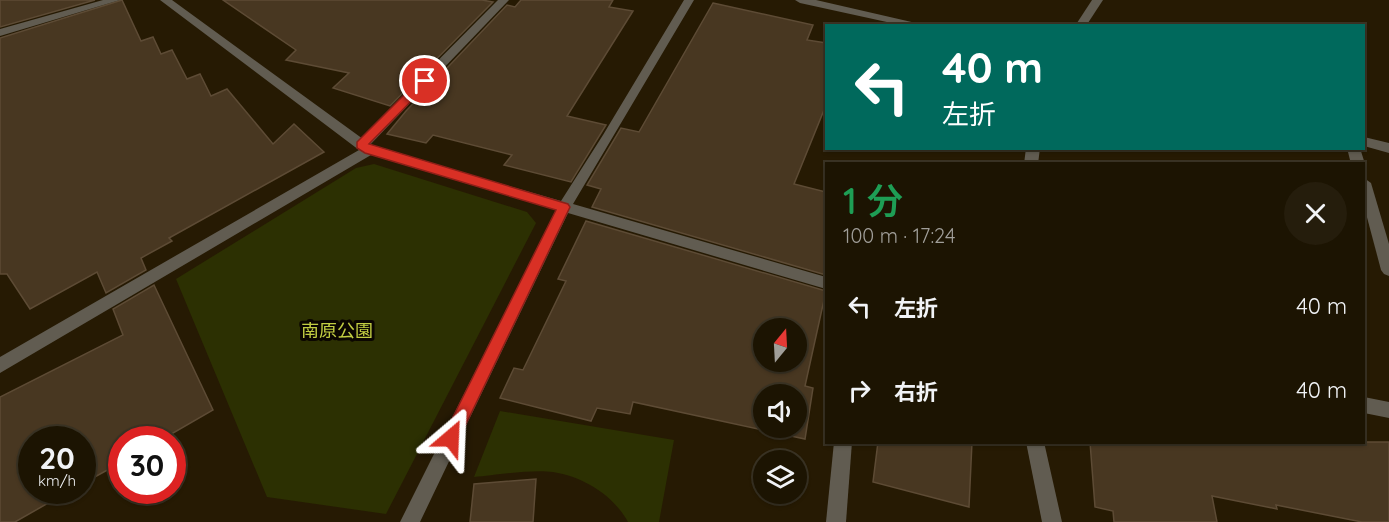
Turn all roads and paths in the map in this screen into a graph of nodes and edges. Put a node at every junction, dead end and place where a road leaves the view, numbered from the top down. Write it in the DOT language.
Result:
graph roads {
  1 [pos="115,0"];
  2 [pos="165,0"];
  3 [pos="504,0"];
  4 [pos="689,0"];
  5 [pos="800,0"];
  6 [pos="1098,0"];
  7 [pos="914,24"];
  8 [pos="1081,24"];
  9 [pos="0,33"];
  10 [pos="1365,142"];
  11 [pos="365,148"];
  12 [pos="1389,148"];
  13 [pos="1365,186"];
  14 [pos="564,207"];
  15 [pos="1389,270"];
  16 [pos="825,283"];
  17 [pos="0,366"];
  18 [pos="1365,405"];
  19 [pos="1389,410"];
  20 [pos="843,444"];
  21 [pos="1035,444"];
  22 [pos="410,522"];
  23 [pos="836,522"];
  24 [pos="1052,522"];
  1 -- 9 [label="street"];
  2 -- 11 [label="street"];
  3 -- 11 [label="street"];
  4 -- 14 [label="street"];
  5 -- 7 [label="street"];
  6 -- 8 [label="street"];
  10 -- 12 [label="street"];
  11 -- 14 [label="street"];
  11 -- 17 [label="street"];
  13 -- 15 [label="street"];
  14 -- 16 [label="street"];
  14 -- 22 [label="street"];
  18 -- 19 [label="street"];
  20 -- 23 [label="street"];
  21 -- 24 [label="street"];
}
